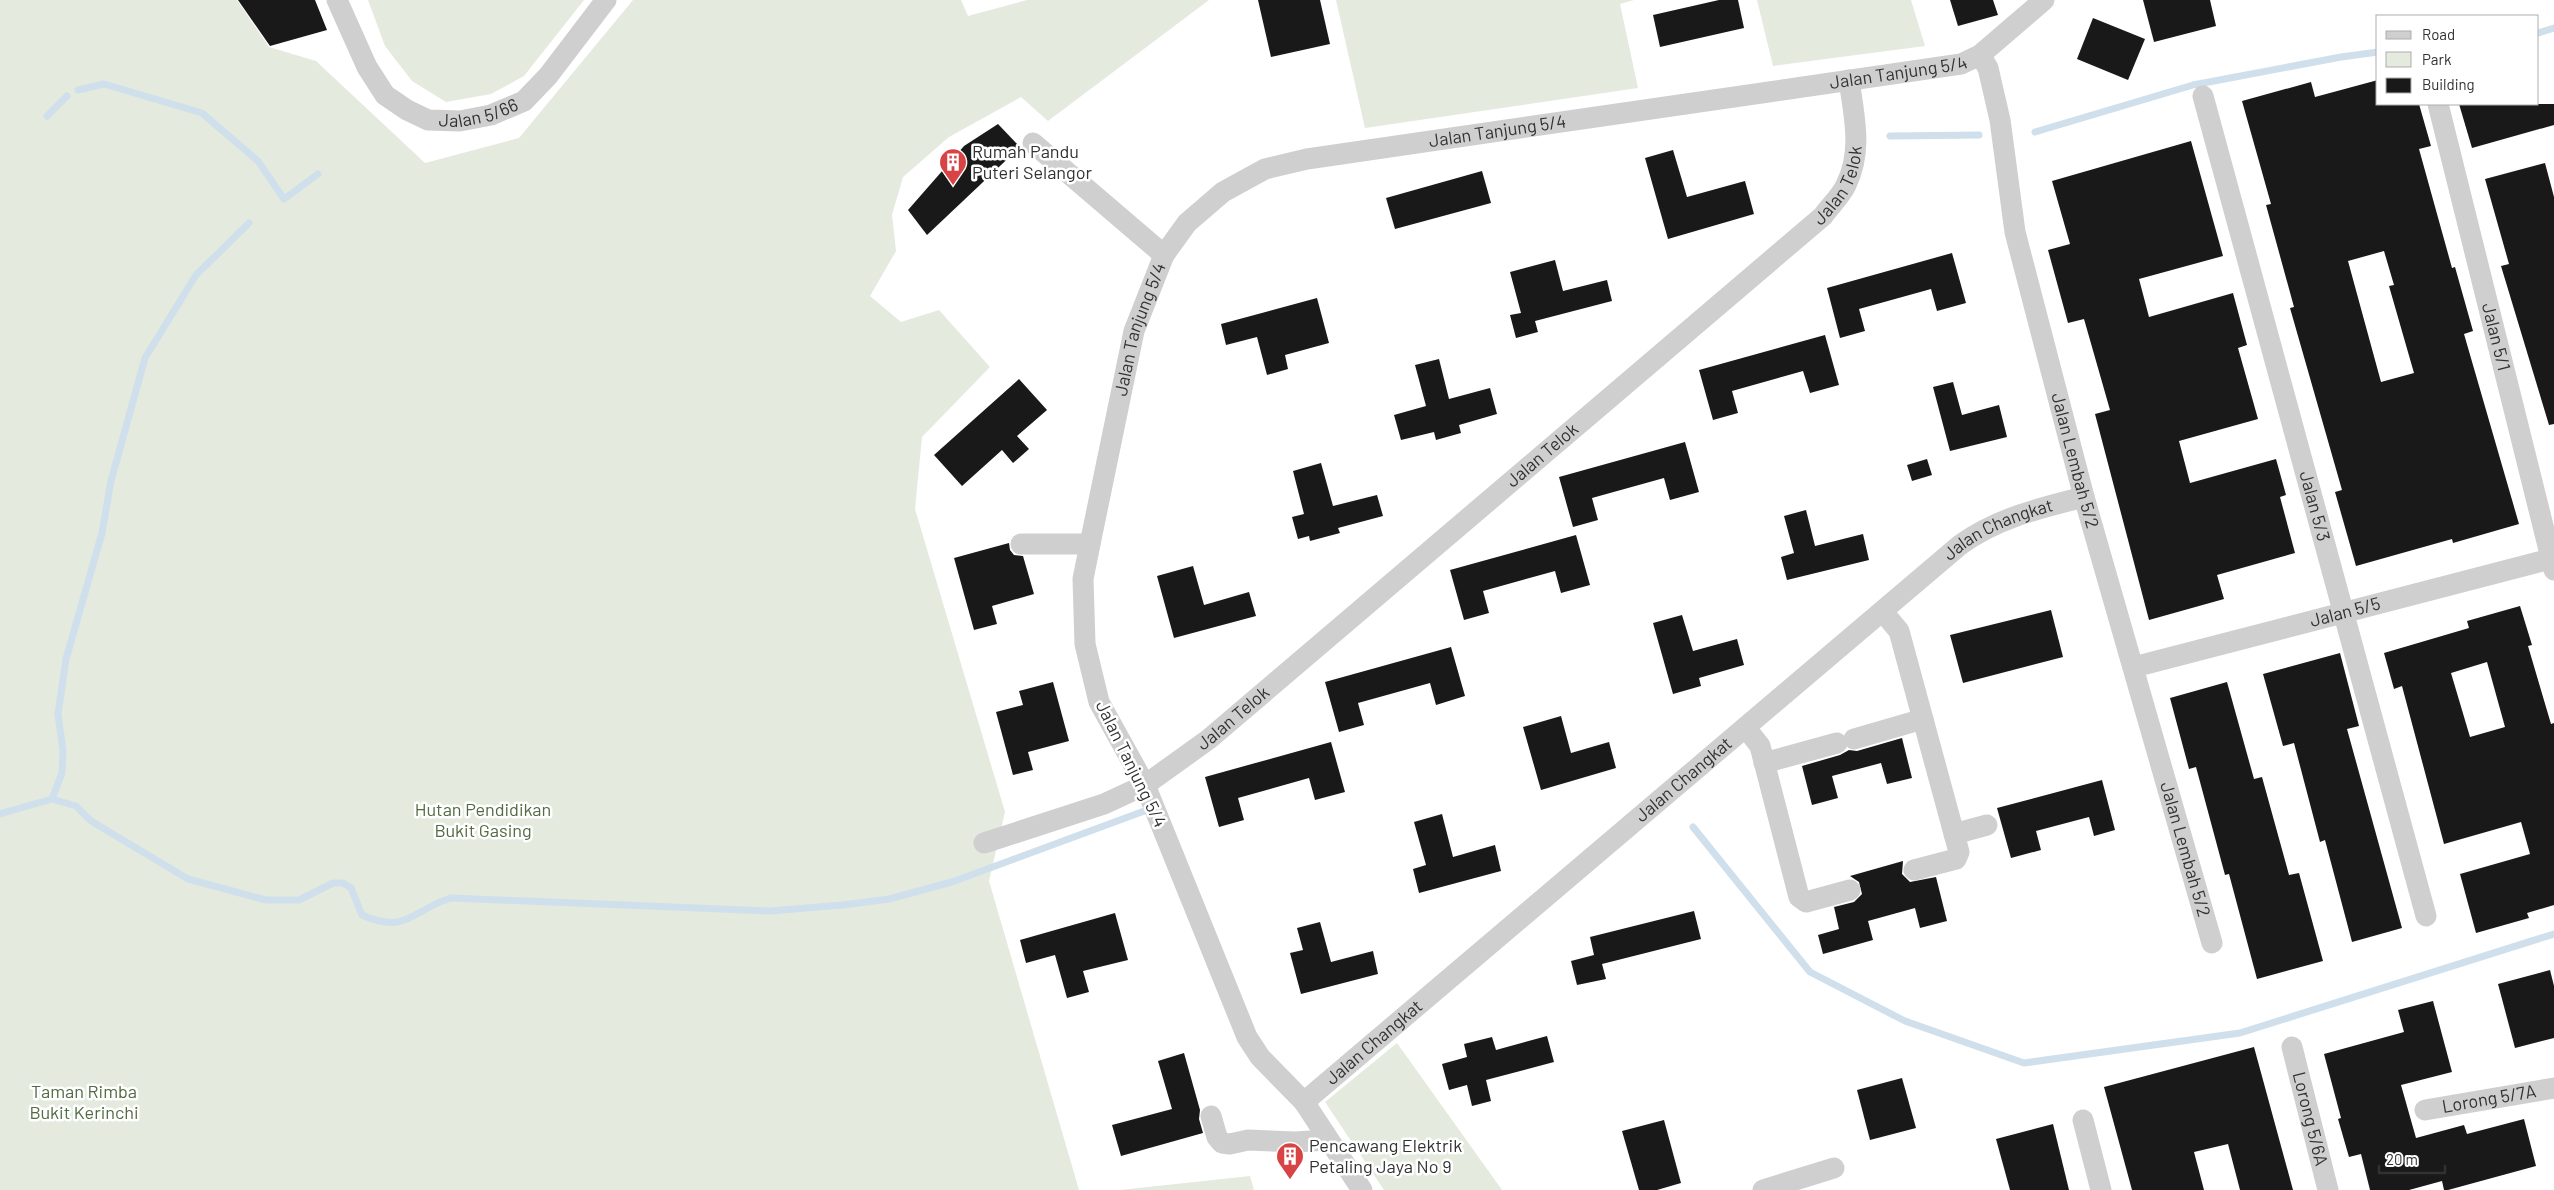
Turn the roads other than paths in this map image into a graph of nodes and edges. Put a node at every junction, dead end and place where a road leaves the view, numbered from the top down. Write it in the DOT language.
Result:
graph roads {
  1 [pos="337,0"];
  2 [pos="606,0"];
  3 [pos="2044,0"];
  4 [pos="1980,55"];
  5 [pos="1849,80"];
  6 [pos="2202,96"];
  7 [pos="2438,105"];
  8 [pos="1033,142"];
  9 [pos="1164,255"];
  10 [pos="2084,497"];
  11 [pos="1021,544"];
  12 [pos="1090,544"];
  13 [pos="2553,562"];
  14 [pos="1883,612"];
  15 [pos="2343,613"];
  16 [pos="2134,667"];
  17 [pos="1923,719"];
  18 [pos="1746,728"];
  19 [pos="1764,763"];
  20 [pos="1145,785"];
  21 [pos="1987,826"];
  22 [pos="1954,834"];
  23 [pos="984,843"];
  24 [pos="1914,870"];
  25 [pos="1850,890"];
  26 [pos="2426,916"];
  27 [pos="2212,943"];
  28 [pos="2292,1047"];
  29 [pos="2554,1088"];
  30 [pos="1304,1102"];
  31 [pos="2425,1110"];
  32 [pos="1212,1116"];
  33 [pos="2083,1120"];
  34 [pos="1328,1140"];
  35 [pos="1834,1168"];
  36 [pos="1362,1190"];
  37 [pos="1763,1190"];
  38 [pos="2101,1190"];
  39 [pos="2328,1190"];
  1 -- 2 [label="street, Jalan 5/66"];
  3 -- 4 [label="street"];
  4 -- 5 [label="street, Jalan Tanjung 5/4"];
  4 -- 10 [label="street, Jalan Lembah 5/2"];
  5 -- 9 [label="street, Jalan Tanjung 5/4"];
  5 -- 20 [label="street, Jalan Telok"];
  6 -- 15 [label="street, Jalan 5/3"];
  7 -- 13 [label="street, Jalan 5/1"];
  8 -- 9 [label="street"];
  9 -- 12 [label="street, Jalan Tanjung 5/4"];
  10 -- 14 [label="street, Jalan Changkat"];
  10 -- 16 [label="street, Jalan Lembah 5/2"];
  11 -- 12 [label="street"];
  12 -- 20 [label="street, Jalan Tanjung 5/4"];
  13 -- 15 [label="street, Jalan 5/5"];
  14 -- 17 [label="street"];
  14 -- 18 [label="street, Jalan Changkat"];
  15 -- 16 [label="street, Jalan 5/5"];
  15 -- 26 [label="street, Jalan 5/3"];
  16 -- 27 [label="street, Jalan Lembah 5/2"];
  17 -- 19 [label="street"];
  17 -- 22 [label="street"];
  18 -- 19 [label="street"];
  18 -- 30 [label="street, Jalan Changkat"];
  19 -- 25 [label="street"];
  20 -- 23 [label="street, Jalan Telok"];
  20 -- 30 [label="street, Jalan Tanjung 5/4"];
  21 -- 22 [label="street"];
  22 -- 24 [label="street"];
  28 -- 39 [label="street, Lorong 5/6A"];
  29 -- 31 [label="street, Lorong 5/7A"];
  30 -- 34 [label="street, Jalan Tanjung 5/4"];
  32 -- 34 [label="street"];
  33 -- 38 [label="street"];
  34 -- 36 [label="street, Jalan Tanjung 5/4"];
  35 -- 37 [label="street"];
}
